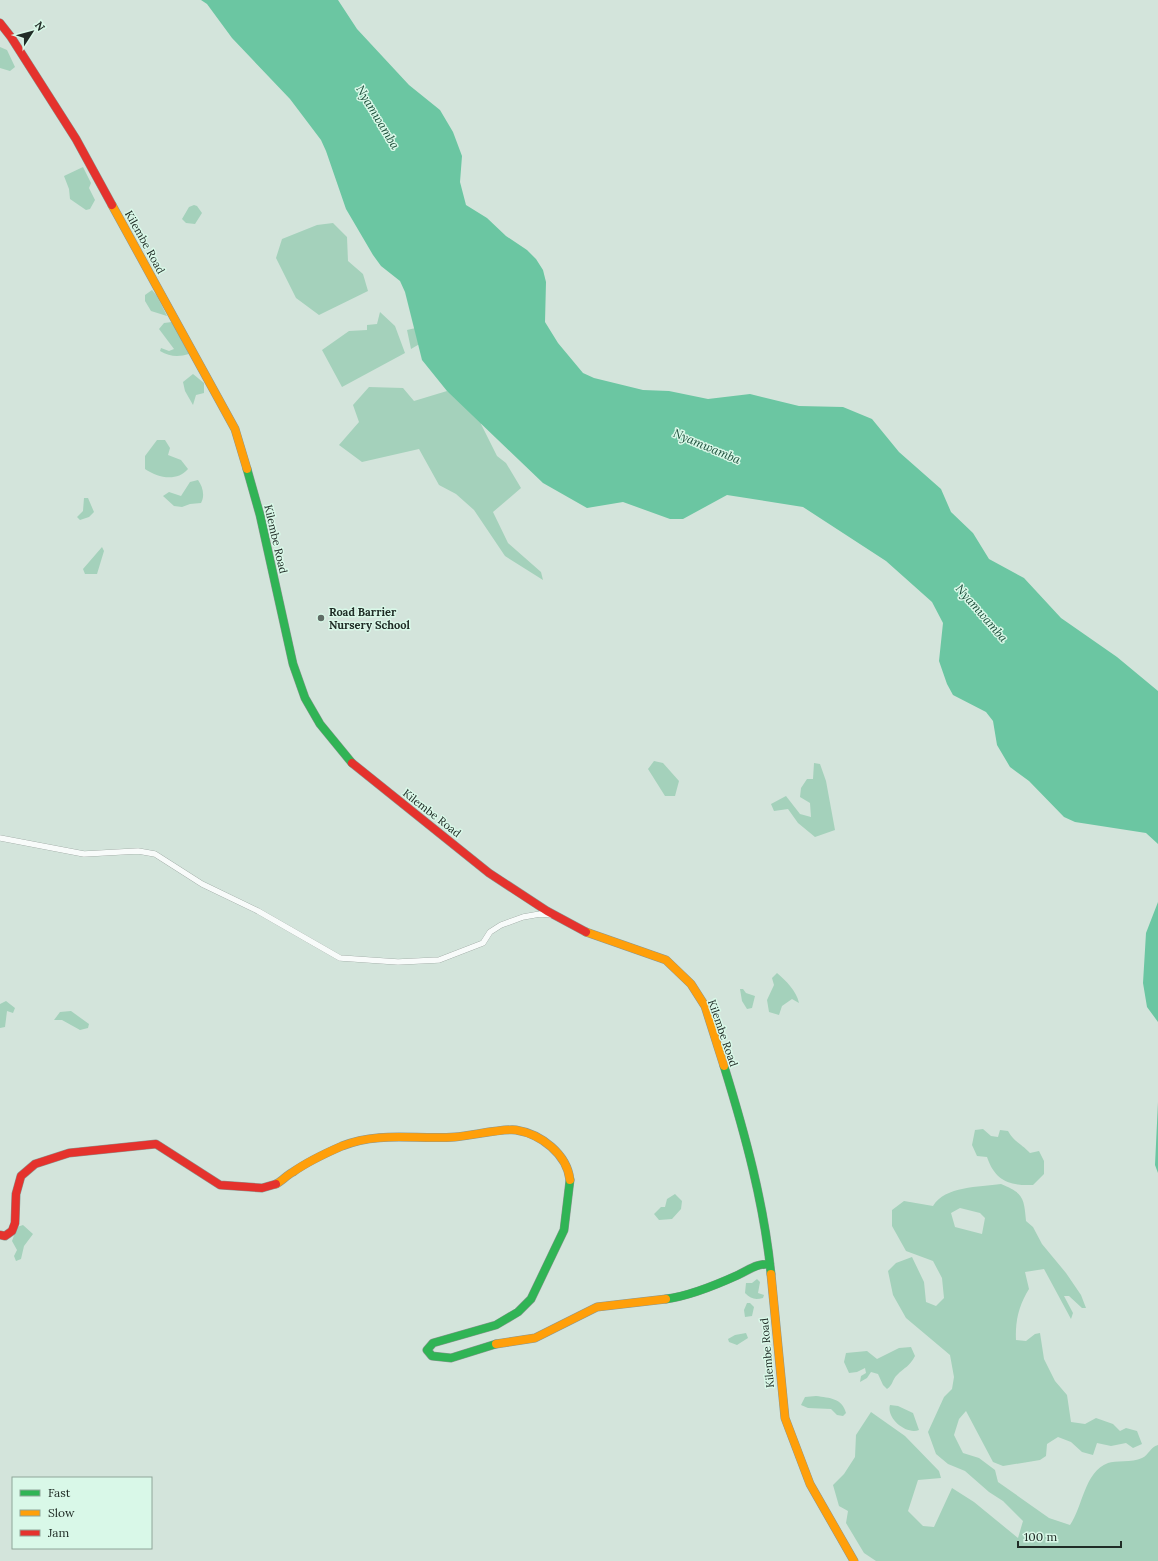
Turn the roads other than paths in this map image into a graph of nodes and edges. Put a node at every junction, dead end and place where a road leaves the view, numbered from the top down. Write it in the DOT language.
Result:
graph roads {
  1 [pos="0,23"];
  2 [pos="0,838"];
  3 [pos="554,915"];
  4 [pos="0,1235"];
  5 [pos="770,1264"];
  6 [pos="854,1561"];
  1 -- 3 [label="main road, Kilembe Road"];
  2 -- 3 [label="street"];
  3 -- 5 [label="main road, Kilembe Road"];
  4 -- 5 [label="main road"];
  5 -- 6 [label="main road, Kilembe Road"];
}
